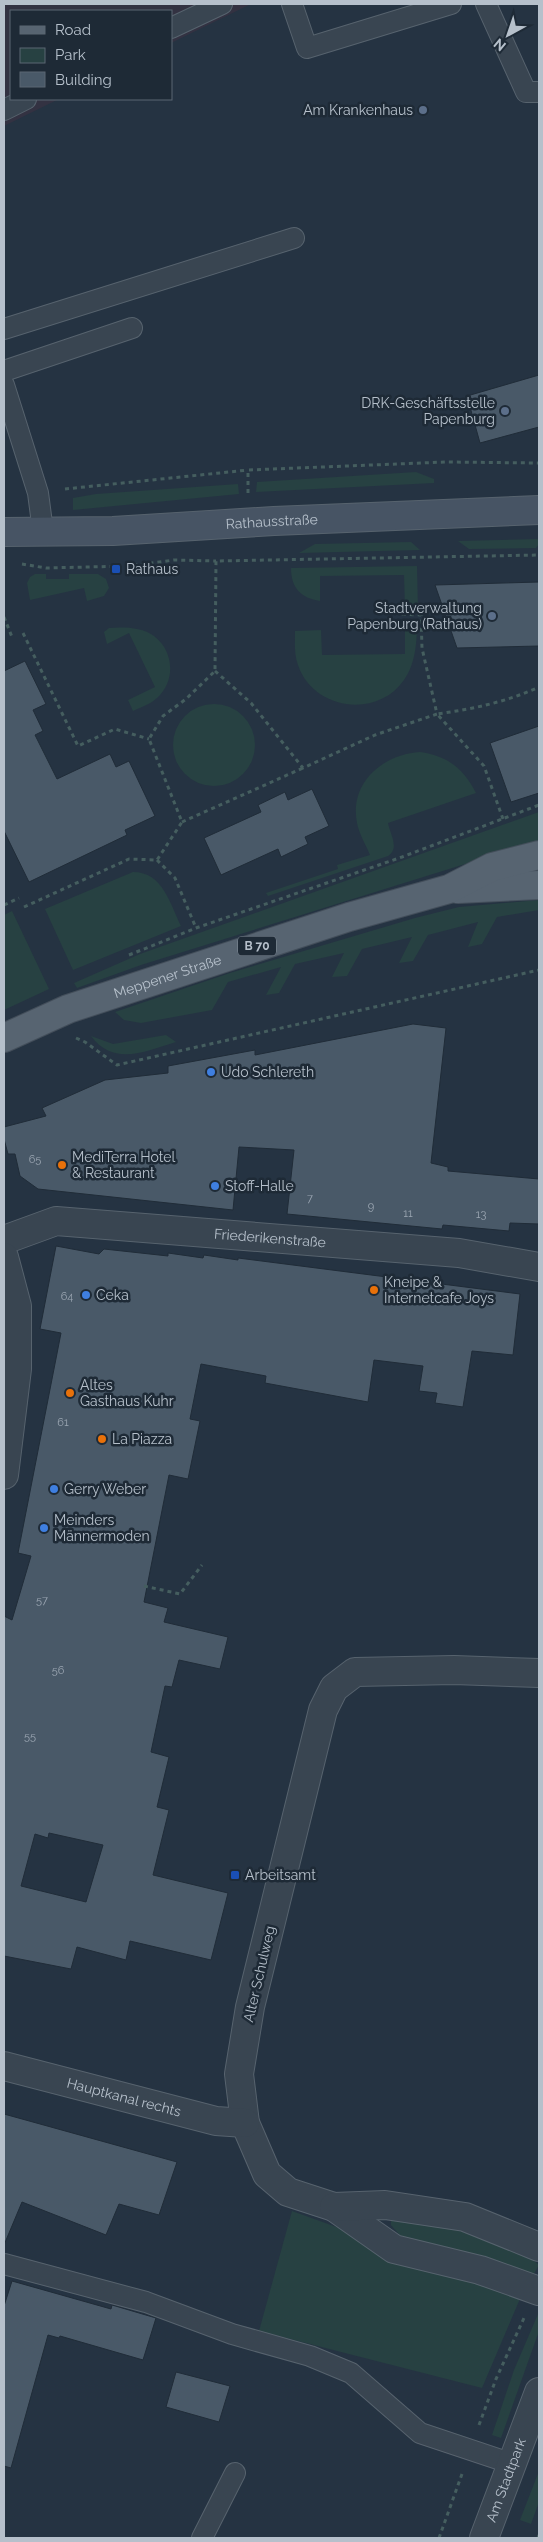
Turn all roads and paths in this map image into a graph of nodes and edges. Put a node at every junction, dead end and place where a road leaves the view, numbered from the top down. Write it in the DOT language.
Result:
graph roads {
  1 [pos="222,4"];
  2 [pos="292,4"];
  3 [pos="451,4"];
  4 [pos="486,4"];
  5 [pos="172,28"];
  6 [pos="539,92"];
  7 [pos="24,100"];
  8 [pos="4,110"];
  9 [pos="294,238"];
  10 [pos="132,328"];
  11 [pos="4,329"];
  12 [pos="4,371"];
  13 [pos="4,385"];
  14 [pos="539,463"];
  15 [pos="248,470"];
  16 [pos="38,493"];
  17 [pos="539,510"];
  18 [pos="274,521"];
  19 [pos="43,531"];
  20 [pos="4,532"];
  21 [pos="539,555"];
  22 [pos="216,561"];
  23 [pos="20,564"];
  24 [pos="398,614"];
  25 [pos="4,617"];
  26 [pos="23,633"];
  27 [pos="12,636"];
  28 [pos="215,671"];
  29 [pos="539,687"];
  30 [pos="437,714"];
  31 [pos="149,739"];
  32 [pos="302,768"];
  33 [pos="539,805"];
  34 [pos="503,819"];
  35 [pos="182,822"];
  36 [pos="539,856"];
  37 [pos="157,860"];
  38 [pos="539,885"];
  39 [pos="449,889"];
  40 [pos="19,898"];
  41 [pos="4,905"];
  42 [pos="24,907"];
  43 [pos="196,928"];
  44 [pos="126,956"];
  45 [pos="539,970"];
  46 [pos="4,1038"];
  47 [pos="85,1042"];
  48 [pos="4,1240"];
  49 [pos="4,1257"];
  50 [pos="539,1267"];
  51 [pos="5,1458"];
  52 [pos="202,1565"];
  53 [pos="144,1586"];
  54 [pos="539,1673"];
  55 [pos="4,2066"];
  56 [pos="245,2123"];
  57 [pos="334,2207"];
  58 [pos="539,2247"];
  59 [pos="4,2264"];
  60 [pos="538,2290"];
  61 [pos="537,2403"];
  62 [pos="470,2451"];
  63 [pos="513,2464"];
  64 [pos="235,2474"];
  65 [pos="202,2538"];
  66 [pos="439,2538"];
  67 [pos="484,2538"];
  1 -- 5 [label="lane"];
  2 -- 3 [label="lane"];
  4 -- 6 [label="lane"];
  7 -- 8 [label="lane"];
  9 -- 11 [label="lane"];
  10 -- 12 [label="lane"];
  13 -- 16 [label="lane"];
  14 -- 15 [label="path"];
  15 -- 16 [label="path"];
  15 -- 18 [label="path"];
  16 -- 19 [label="lane"];
  17 -- 18 [label="street, Rathausstraße"];
  18 -- 19 [label="street, Rathausstraße"];
  19 -- 20 [label="street, Rathausstraße"];
  21 -- 22 [label="path"];
  22 -- 23 [label="path"];
  22 -- 28 [label="path"];
  24 -- 30 [label="path"];
  25 -- 27 [label="path"];
  26 -- 31 [label="path"];
  28 -- 31 [label="path"];
  28 -- 32 [label="path"];
  29 -- 30 [label="path"];
  30 -- 32 [label="path"];
  30 -- 34 [label="path"];
  31 -- 35 [label="path"];
  32 -- 35 [label="path"];
  33 -- 34 [label="path"];
  34 -- 43 [label="path"];
  35 -- 37 [label="path"];
  36 -- 39 [label="main road, Meppener Straße / B 70"];
  37 -- 42 [label="path"];
  37 -- 43 [label="path"];
  38 -- 39 [label="main road, Meppener Straße / B 70"];
  39 -- 46 [label="main road, Meppener Straße / B 70"];
  40 -- 41 [label="path"];
  43 -- 44 [label="path"];
  45 -- 47 [label="path"];
  48 -- 50 [label="street, Friederikenstraße"];
  49 -- 51 [label="street"];
  52 -- 53 [label="path"];
  54 -- 56 [label="street, Alter Schulweg"];
  55 -- 56 [label="street, Hauptkanal rechts"];
  56 -- 57 [label="street, Alter Schulweg"];
  57 -- 58 [label="street"];
  57 -- 60 [label="street, Alter Schulweg"];
  59 -- 62 [label="lane"];
  60 -- 62 [label="path"];
  61 -- 63 [label="street, Am Stadtpark"];
  62 -- 63 [label="lane"];
  62 -- 66 [label="path"];
  63 -- 67 [label="street, Am Stadtpark"];
  64 -- 65 [label="lane"];
}
